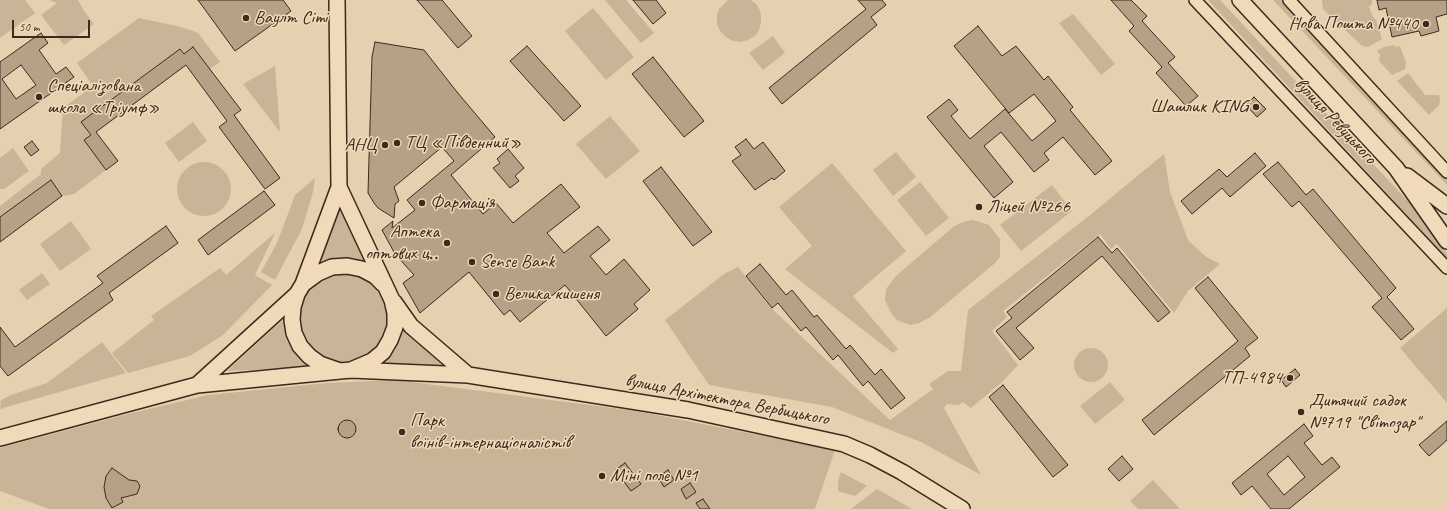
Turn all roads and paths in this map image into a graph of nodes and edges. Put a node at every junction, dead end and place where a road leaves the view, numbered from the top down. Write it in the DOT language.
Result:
graph roads {
  1 [pos="337,0"];
  2 [pos="1195,0"];
  3 [pos="1240,0"];
  4 [pos="1296,2"];
  5 [pos="1396,168"];
  6 [pos="1447,172"];
  7 [pos="339,187"];
  8 [pos="1447,206"];
  9 [pos="1442,222"];
  10 [pos="1447,241"];
  11 [pos="1447,268"];
  12 [pos="300,289"];
  13 [pos="389,293"];
  14 [pos="345,370"];
  15 [pos="468,376"];
  16 [pos="197,385"];
  17 [pos="0,438"];
  18 [pos="962,509"];
  1 -- 7 [label="street"];
  2 -- 11 [label="street, вулиця Ревуцького"];
  3 -- 5 [label="street, вулиця Ревуцького"];
  4 -- 6 [label="street"];
  5 -- 8 [label="street, вулиця Ревуцького"];
  5 -- 9 [label="street, вулиця Ревуцького"];
  7 -- 12 [label="street"];
  7 -- 13 [label="street"];
  9 -- 10 [label="street, вулиця Ревуцького"];
  12 -- 13 [label="street, вулиця Архітектора Вербицького"];
  12 -- 14 [label="street"];
  12 -- 16 [label="street, вулиця Архітектора Вербицького"];
  13 -- 14 [label="street"];
  13 -- 15 [label="street, вулиця Архітектора Вербицького"];
  14 -- 15 [label="street, вулиця Архітектора Вербицького"];
  14 -- 16 [label="street, вулиця Архітектора Вербицького"];
  15 -- 18 [label="street, вулиця Архітектора Вербицького"];
  16 -- 17 [label="street, вулиця Архітектора Вербицького"];
}
